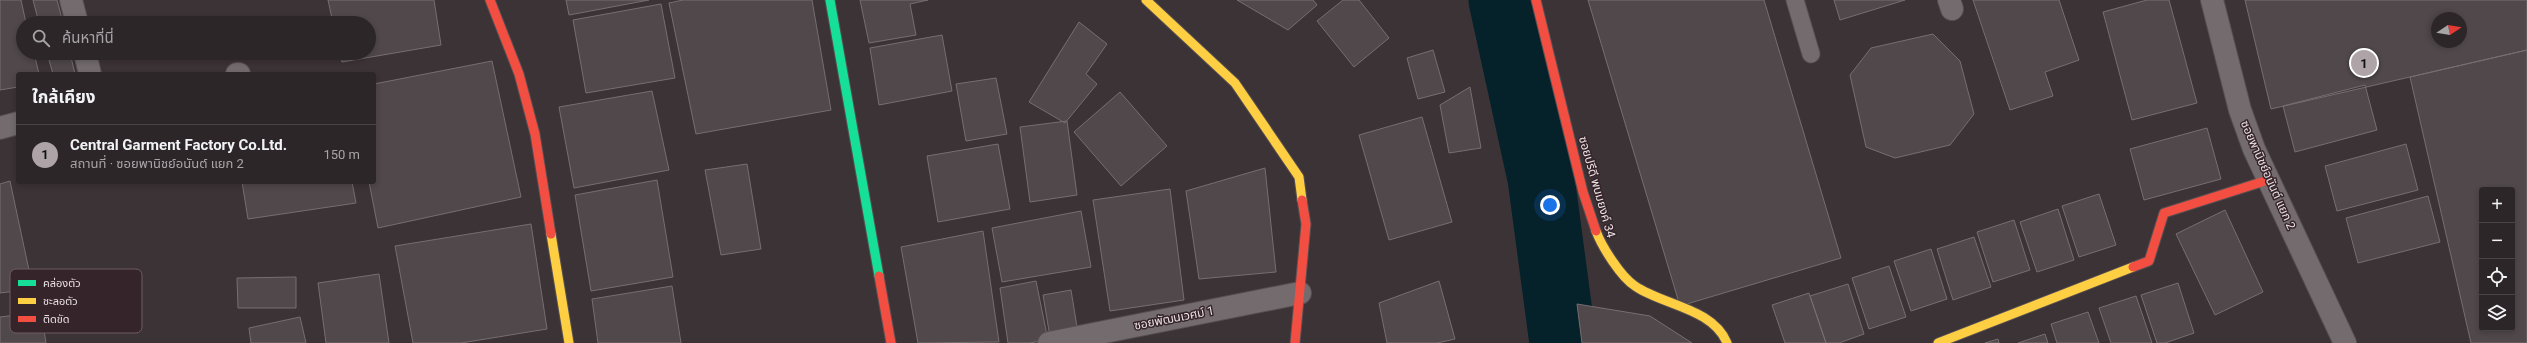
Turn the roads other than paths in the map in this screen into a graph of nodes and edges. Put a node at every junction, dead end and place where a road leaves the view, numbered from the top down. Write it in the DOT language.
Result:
graph roads {
  1 [pos="71,0"];
  2 [pos="490,0"];
  3 [pos="830,0"];
  4 [pos="1146,0"];
  5 [pos="1536,0"];
  6 [pos="1795,0"];
  7 [pos="2212,0"];
  8 [pos="75,16"];
  9 [pos="1811,54"];
  10 [pos="87,60"];
  11 [pos="90,72"];
  12 [pos="16,124"];
  13 [pos="0,128"];
  14 [pos="2268,180"];
  15 [pos="1300,293"];
  16 [pos="569,343"];
  17 [pos="892,343"];
  18 [pos="1048,343"];
  19 [pos="1295,343"];
  20 [pos="1727,343"];
  21 [pos="1938,343"];
  22 [pos="2345,343"];
  1 -- 8 [label="street"];
  2 -- 16 [label="street"];
  3 -- 17 [label="street"];
  4 -- 15 [label="street"];
  5 -- 20 [label="street, ซอยปรีดี พนมยงค์ 34"];
  6 -- 9 [label="lane"];
  7 -- 14 [label="street, ซอยพานิชย์อนันต์ แยก 2"];
  10 -- 11 [label="street"];
  12 -- 13 [label="street"];
  14 -- 21 [label="street"];
  14 -- 22 [label="street, ซอยพานิชย์อนันต์ แยก 2"];
  15 -- 18 [label="street, ซอยพัฒนเวศม์ 1"];
  15 -- 19 [label="street"];
}
